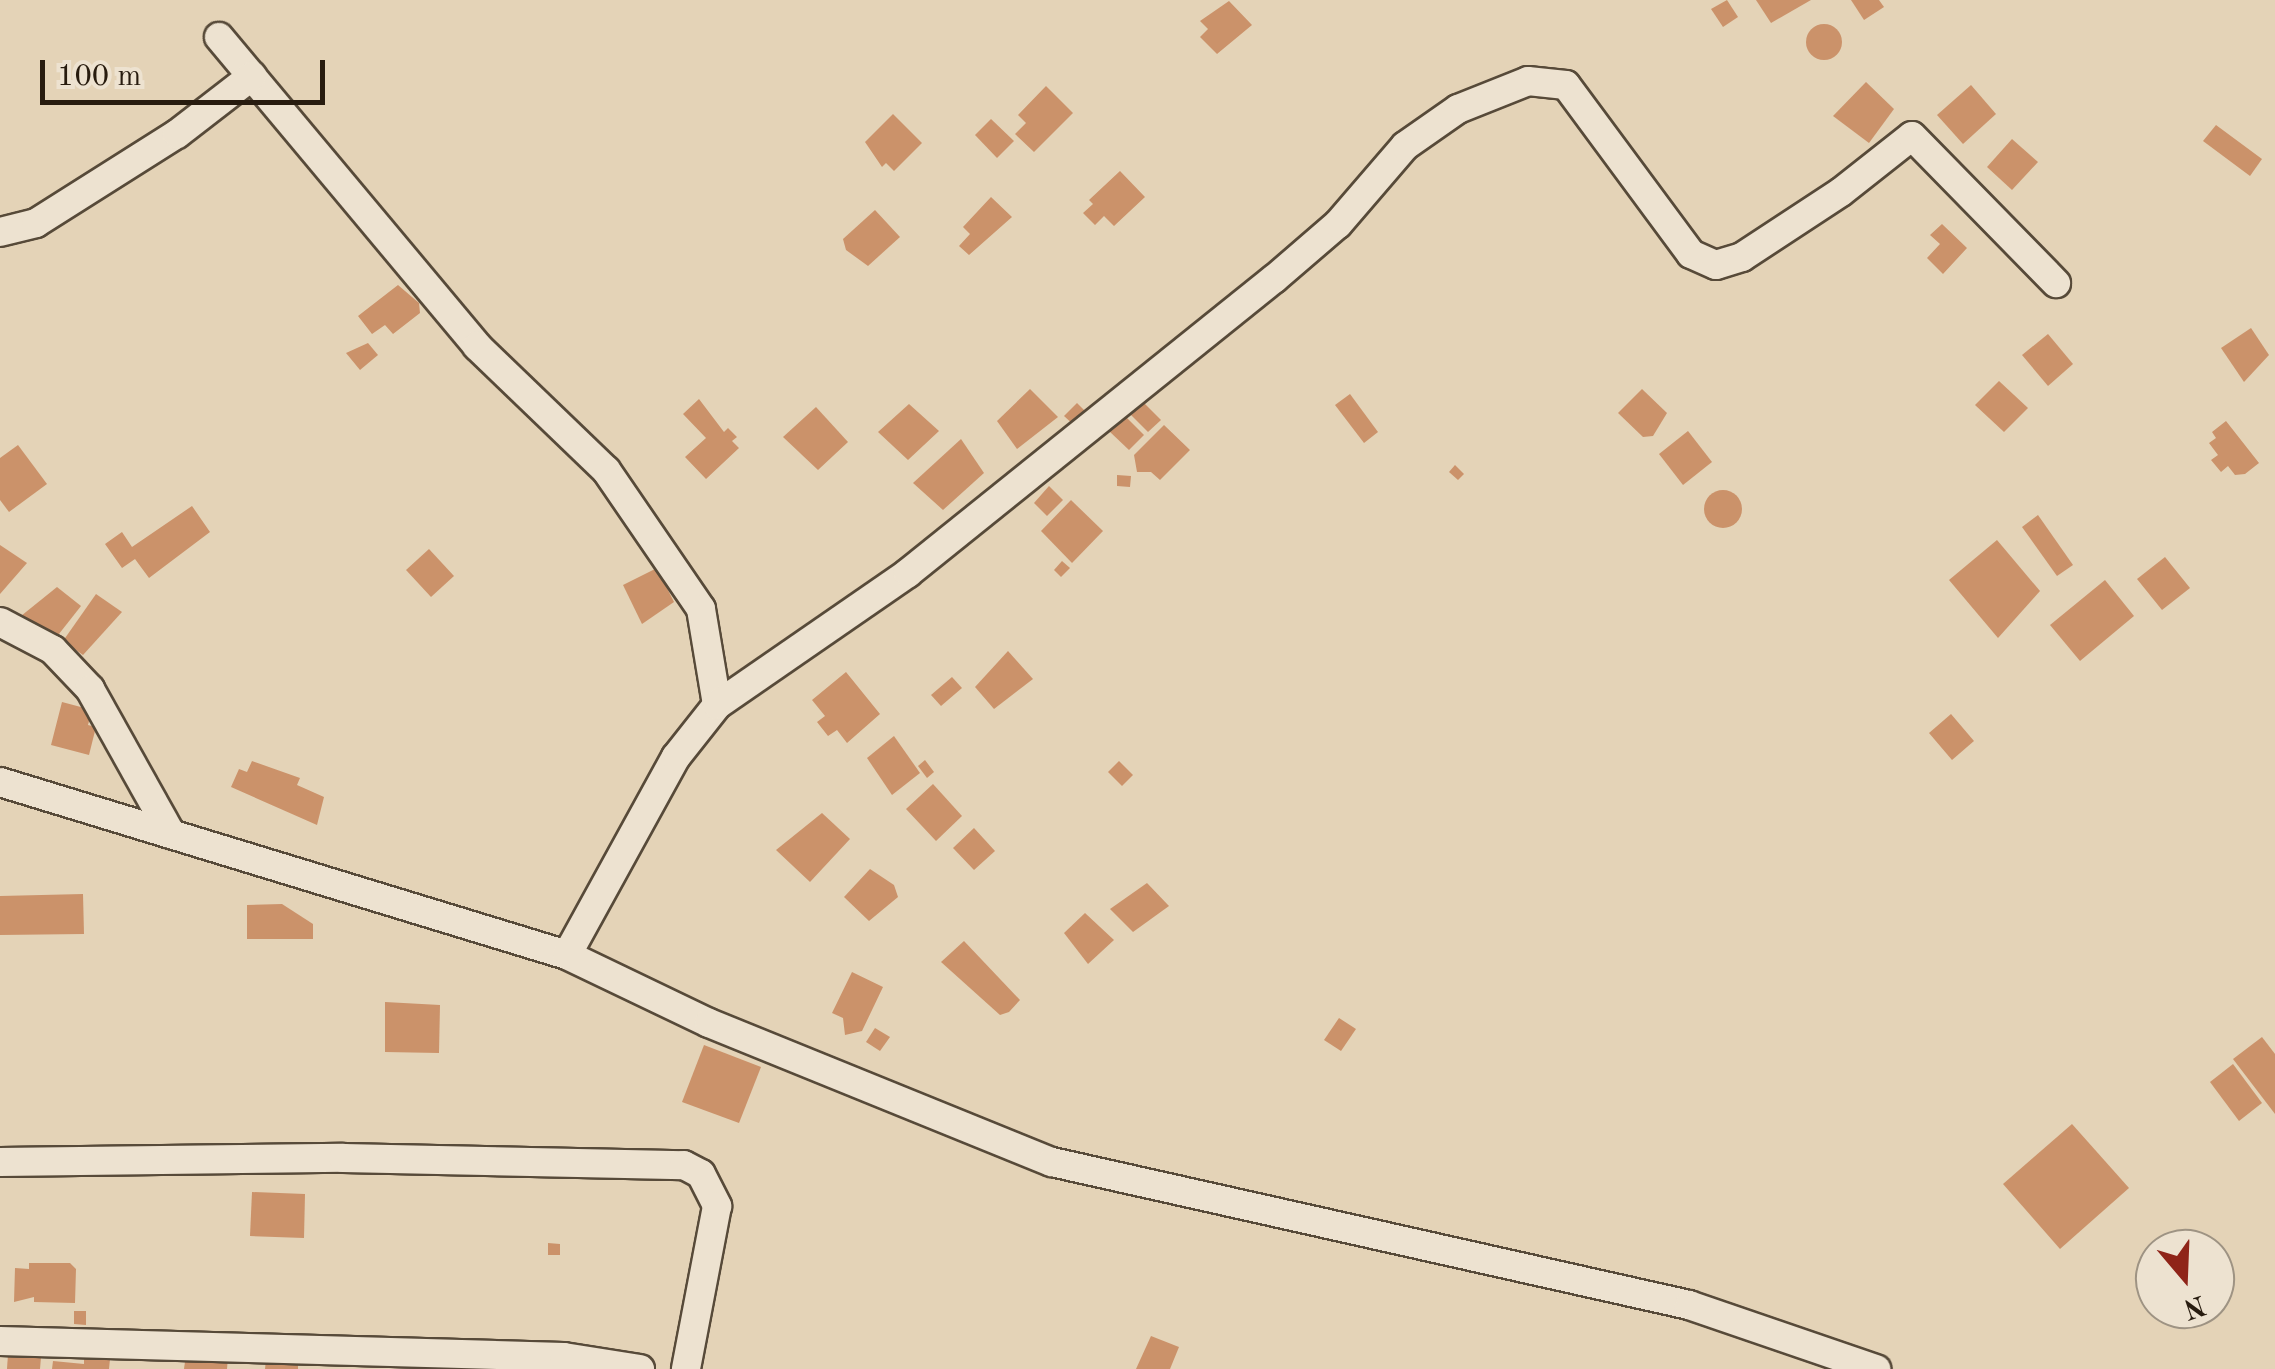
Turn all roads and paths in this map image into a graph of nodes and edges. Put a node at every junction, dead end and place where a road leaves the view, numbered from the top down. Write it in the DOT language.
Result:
graph roads {
  1 [pos="219,37"];
  2 [pos="252,76"];
  3 [pos="0,232"];
  4 [pos="2056,283"];
  5 [pos="0,622"];
  6 [pos="718,705"];
  7 [pos="0,782"];
  8 [pos="171,834"];
  9 [pos="567,954"];
  10 [pos="0,1162"];
  11 [pos="0,1341"];
  12 [pos="640,1369"];
  13 [pos="686,1369"];
  14 [pos="1876,1369"];
  1 -- 2 [label="street"];
  2 -- 3 [label="street"];
  2 -- 6 [label="street"];
  4 -- 6 [label="street"];
  5 -- 8 [label="street"];
  6 -- 9 [label="street"];
  7 -- 8 [label="street"];
  8 -- 9 [label="street"];
  9 -- 14 [label="street"];
  10 -- 13 [label="street"];
  11 -- 12 [label="street"];
}
